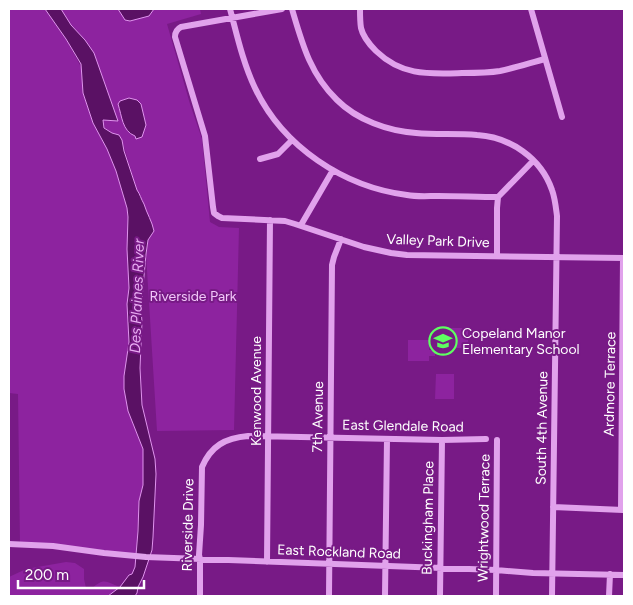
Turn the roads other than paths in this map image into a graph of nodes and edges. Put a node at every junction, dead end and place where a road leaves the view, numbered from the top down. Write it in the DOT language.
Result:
graph roads {
  1 [pos="230,9"];
  2 [pos="282,9"];
  3 [pos="292,9"];
  4 [pos="360,9"];
  5 [pos="531,9"];
  6 [pos="232,18"];
  7 [pos="545,59"];
  8 [pos="562,117"];
  9 [pos="292,140"];
  10 [pos="260,159"];
  11 [pos="534,161"];
  12 [pos="333,170"];
  13 [pos="498,197"];
  14 [pos="270,220"];
  15 [pos="301,225"];
  16 [pos="341,239"];
  17 [pos="497,256"];
  18 [pos="556,257"];
  19 [pos="624,258"];
  20 [pos="268,436"];
  21 [pos="330,438"];
  22 [pos="231,439"];
  23 [pos="387,439"];
  24 [pos="486,439"];
  25 [pos="442,440"];
  26 [pos="497,440"];
  27 [pos="623,443"];
  28 [pos="553,507"];
  29 [pos="623,510"];
  30 [pos="9,544"];
  31 [pos="200,559"];
  32 [pos="267,562"];
  33 [pos="329,564"];
  34 [pos="385,567"];
  35 [pos="440,568"];
  36 [pos="496,570"];
  37 [pos="552,573"];
  38 [pos="610,574"];
  39 [pos="624,575"];
  40 [pos="200,596"];
  41 [pos="329,596"];
  42 [pos="385,596"];
  43 [pos="440,596"];
  44 [pos="496,596"];
  45 [pos="552,596"];
  46 [pos="610,596"];
  1 -- 6 [label="street"];
  2 -- 6 [label="street"];
  3 -- 11 [label="street, South 4th Avenue"];
  4 -- 7 [label="street"];
  5 -- 7 [label="street"];
  6 -- 9 [label="street"];
  6 -- 14 [label="street, Valley Park Drive"];
  7 -- 8 [label="street"];
  9 -- 10 [label="street"];
  9 -- 12 [label="street"];
  11 -- 13 [label="street"];
  11 -- 18 [label="street, South 4th Avenue"];
  12 -- 13 [label="street"];
  12 -- 15 [label="street"];
  13 -- 17 [label="street"];
  14 -- 15 [label="street, Valley Park Drive"];
  14 -- 20 [label="street, Kenwood Avenue"];
  15 -- 16 [label="street, Valley Park Drive"];
  16 -- 17 [label="street, Valley Park Drive"];
  16 -- 21 [label="street, 7th Avenue"];
  17 -- 18 [label="street, Valley Park Drive"];
  18 -- 19 [label="street, Valley Park Drive"];
  18 -- 28 [label="street, South 4th Avenue"];
  19 -- 27 [label="street, Ardmore Terrace"];
  20 -- 21 [label="street, East Glendale Road"];
  20 -- 22 [label="street, East Glendale Road"];
  20 -- 32 [label="street, Kenwood Avenue"];
  21 -- 23 [label="street, East Glendale Road"];
  21 -- 33 [label="street, 7th Avenue"];
  22 -- 31 [label="street, Riverside Drive"];
  23 -- 25 [label="street, East Glendale Road"];
  23 -- 34 [label="street"];
  24 -- 25 [label="street, East Glendale Road"];
  25 -- 35 [label="street, Buckingham Place"];
  26 -- 36 [label="street, Wrightwood Terrace"];
  27 -- 29 [label="street, Ardmore Terrace"];
  28 -- 29 [label="street"];
  28 -- 37 [label="street, South 4th Avenue"];
  30 -- 31 [label="street, East Rockland Road"];
  31 -- 32 [label="street, East Rockland Road"];
  31 -- 40 [label="street, Riverside Drive"];
  32 -- 33 [label="street, East Rockland Road"];
  33 -- 34 [label="street, East Rockland Road"];
  33 -- 41 [label="street, 7th Avenue"];
  34 -- 35 [label="street, East Rockland Road"];
  34 -- 42 [label="street"];
  35 -- 36 [label="street, East Rockland Road"];
  35 -- 43 [label="street, Buckingham Place"];
  36 -- 37 [label="street, East Rockland Road"];
  36 -- 44 [label="street, Wrightwood Terrace"];
  37 -- 38 [label="street, East Rockland Road"];
  37 -- 45 [label="street, South 4th Avenue"];
  38 -- 39 [label="street, East Rockland Road"];
  38 -- 46 [label="street"];
}
